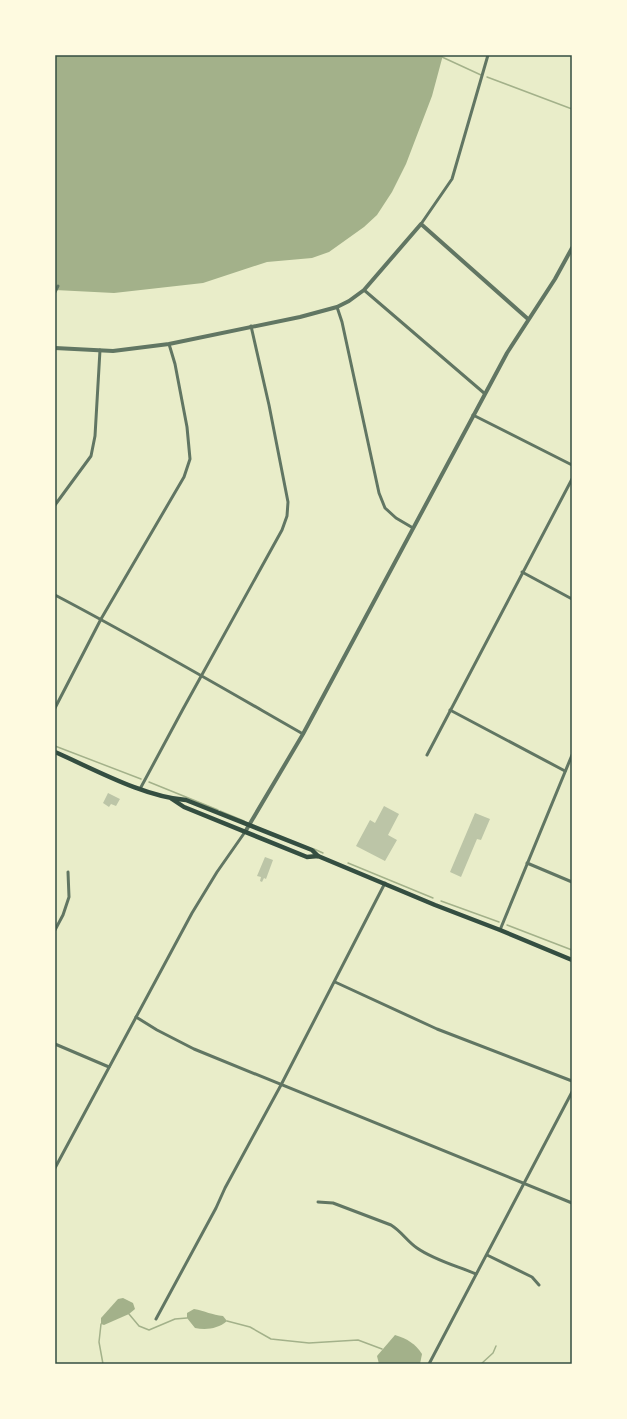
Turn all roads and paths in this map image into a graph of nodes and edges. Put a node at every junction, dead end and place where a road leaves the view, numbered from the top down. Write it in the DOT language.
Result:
graph roads {
  1 [pos="488,55"];
  2 [pos="421,224"];
  3 [pos="572,248"];
  4 [pos="58,286"];
  5 [pos="364,290"];
  6 [pos="55,292"];
  7 [pos="337,307"];
  8 [pos="528,319"];
  9 [pos="251,326"];
  10 [pos="169,344"];
  11 [pos="55,348"];
  12 [pos="100,350"];
  13 [pos="484,393"];
  14 [pos="473,415"];
  15 [pos="572,465"];
  16 [pos="572,479"];
  17 [pos="55,506"];
  18 [pos="413,528"];
  19 [pos="522,572"];
  20 [pos="55,595"];
  21 [pos="572,599"];
  22 [pos="101,619"];
  23 [pos="202,676"];
  24 [pos="55,708"];
  25 [pos="450,710"];
  26 [pos="303,734"];
  27 [pos="55,752"];
  28 [pos="427,755"];
  29 [pos="572,755"];
  30 [pos="565,771"];
  31 [pos="140,790"];
  32 [pos="172,799"];
  33 [pos="249,825"];
  34 [pos="245,832"];
  35 [pos="318,856"];
  36 [pos="527,863"];
  37 [pos="68,872"];
  38 [pos="572,882"];
  39 [pos="385,884"];
  40 [pos="55,930"];
  41 [pos="500,930"];
  42 [pos="572,960"];
  43 [pos="335,982"];
  44 [pos="136,1017"];
  45 [pos="55,1044"];
  46 [pos="108,1068"];
  47 [pos="572,1081"];
  48 [pos="281,1085"];
  49 [pos="572,1092"];
  50 [pos="55,1168"];
  51 [pos="524,1183"];
  52 [pos="318,1202"];
  53 [pos="572,1202"];
  54 [pos="487,1255"];
  55 [pos="476,1274"];
  56 [pos="539,1285"];
  57 [pos="156,1319"];
  58 [pos="429,1364"];
  1 -- 2 [label="street"];
  2 -- 5 [label="street"];
  2 -- 8 [label="street"];
  3 -- 8 [label="street"];
  4 -- 6 [label="street"];
  5 -- 7 [label="street"];
  5 -- 13 [label="street"];
  7 -- 9 [label="street"];
  7 -- 18 [label="street"];
  8 -- 13 [label="street"];
  9 -- 10 [label="street"];
  9 -- 23 [label="street"];
  10 -- 12 [label="street"];
  10 -- 22 [label="street"];
  11 -- 12 [label="street"];
  12 -- 17 [label="street"];
  13 -- 14 [label="street"];
  14 -- 15 [label="street"];
  14 -- 18 [label="street"];
  16 -- 19 [label="street"];
  18 -- 26 [label="street"];
  19 -- 21 [label="street"];
  19 -- 25 [label="street"];
  20 -- 22 [label="street"];
  22 -- 23 [label="street"];
  22 -- 24 [label="street"];
  23 -- 26 [label="street"];
  23 -- 31 [label="street"];
  25 -- 28 [label="street"];
  25 -- 30 [label="street"];
  26 -- 33 [label="street"];
  27 -- 31 [label="main road"];
  29 -- 30 [label="street"];
  30 -- 36 [label="street"];
  31 -- 32 [label="main road"];
  32 -- 33 [label="main road"];
  32 -- 34 [label="main road"];
  33 -- 34 [label="street"];
  33 -- 35 [label="main road"];
  34 -- 35 [label="main road"];
  34 -- 44 [label="street"];
  35 -- 39 [label="main road"];
  36 -- 38 [label="street"];
  36 -- 41 [label="street"];
  37 -- 40 [label="street"];
  39 -- 41 [label="main road"];
  39 -- 43 [label="street"];
  41 -- 42 [label="main road"];
  43 -- 47 [label="street"];
  43 -- 48 [label="street"];
  44 -- 46 [label="street"];
  44 -- 48 [label="street"];
  45 -- 46 [label="street"];
  46 -- 50 [label="street"];
  48 -- 51 [label="street"];
  48 -- 57 [label="street"];
  49 -- 51 [label="street"];
  51 -- 53 [label="street"];
  51 -- 54 [label="street"];
  52 -- 55 [label="street"];
  54 -- 55 [label="street"];
  54 -- 56 [label="street"];
  55 -- 58 [label="street"];
}
